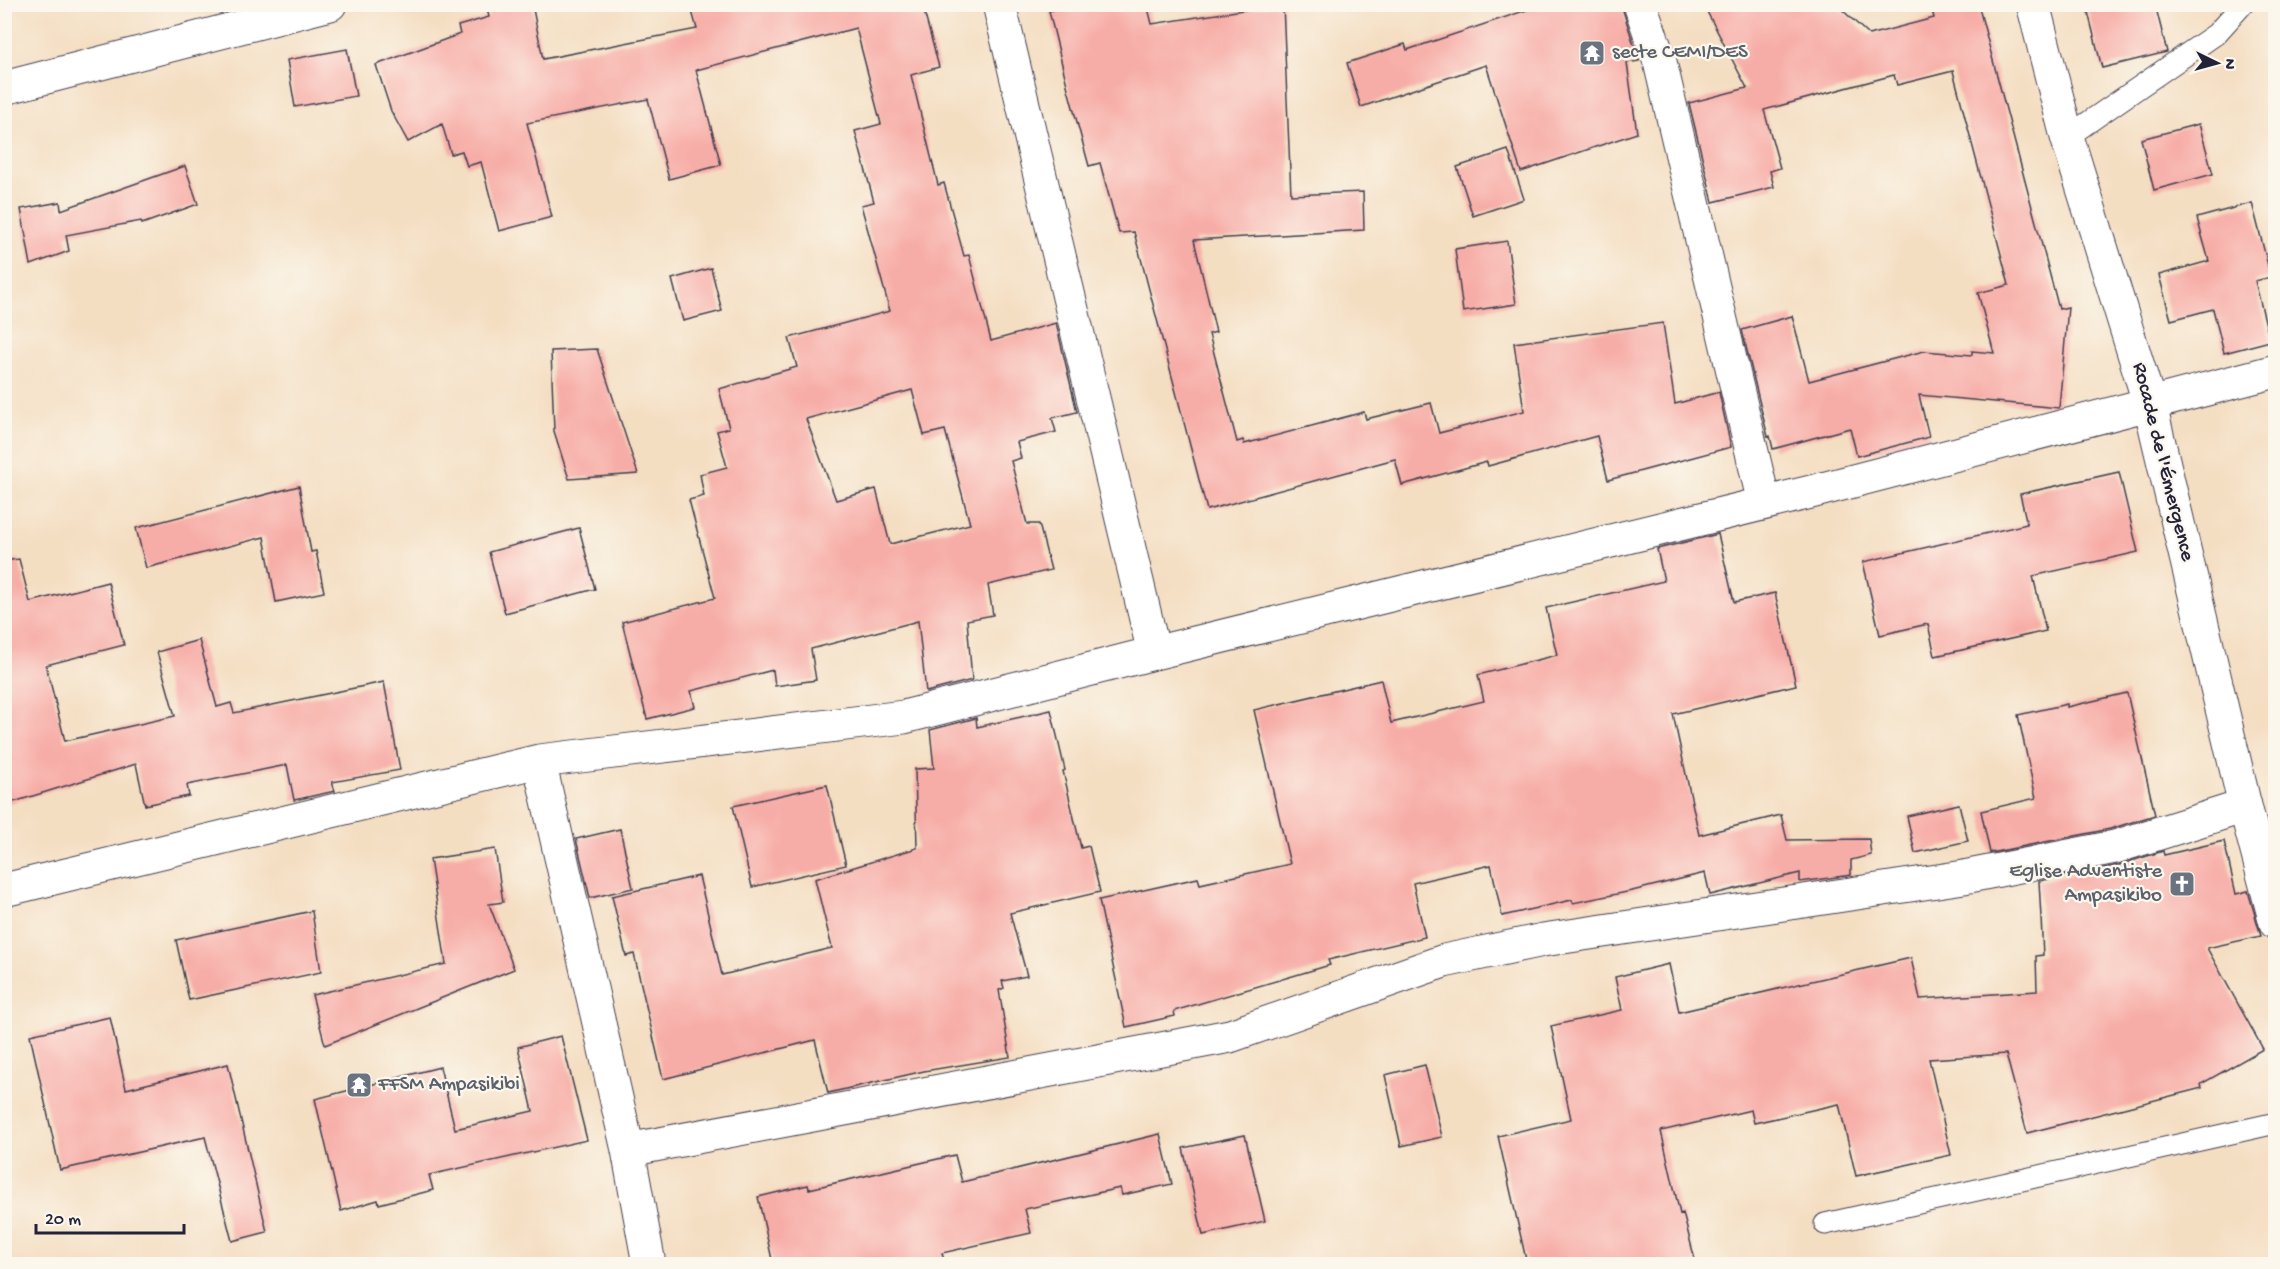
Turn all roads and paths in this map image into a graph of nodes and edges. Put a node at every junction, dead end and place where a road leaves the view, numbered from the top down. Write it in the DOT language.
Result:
graph roads {
  1 [pos="330,4"];
  2 [pos="999,4"];
  3 [pos="1640,4"];
  4 [pos="2033,4"];
  5 [pos="2243,4"];
  6 [pos="4,88"];
  7 [pos="2067,137"];
  8 [pos="2276,371"];
  9 [pos="2150,405"];
  10 [pos="1764,504"];
  11 [pos="1154,653"];
  12 [pos="539,761"];
  13 [pos="2245,806"];
  14 [pos="4,890"];
  15 [pos="2276,923"];
  16 [pos="2276,1124"];
  17 [pos="628,1150"];
  18 [pos="1825,1224"];
  19 [pos="649,1264"];
  1 -- 6 [label="street"];
  2 -- 11 [label="street"];
  3 -- 10 [label="street"];
  4 -- 7 [label="street, Rocade de l'Émergence"];
  5 -- 7 [label="lane"];
  7 -- 9 [label="street, Rocade de l'Émergence"];
  8 -- 9 [label="street"];
  9 -- 10 [label="street"];
  9 -- 13 [label="street, Rocade de l'Émergence"];
  10 -- 11 [label="street"];
  11 -- 12 [label="street"];
  12 -- 14 [label="street"];
  12 -- 17 [label="street"];
  13 -- 15 [label="street, Rocade de l'Émergence"];
  13 -- 17 [label="street"];
  16 -- 18 [label="lane"];
  17 -- 19 [label="street"];
}
